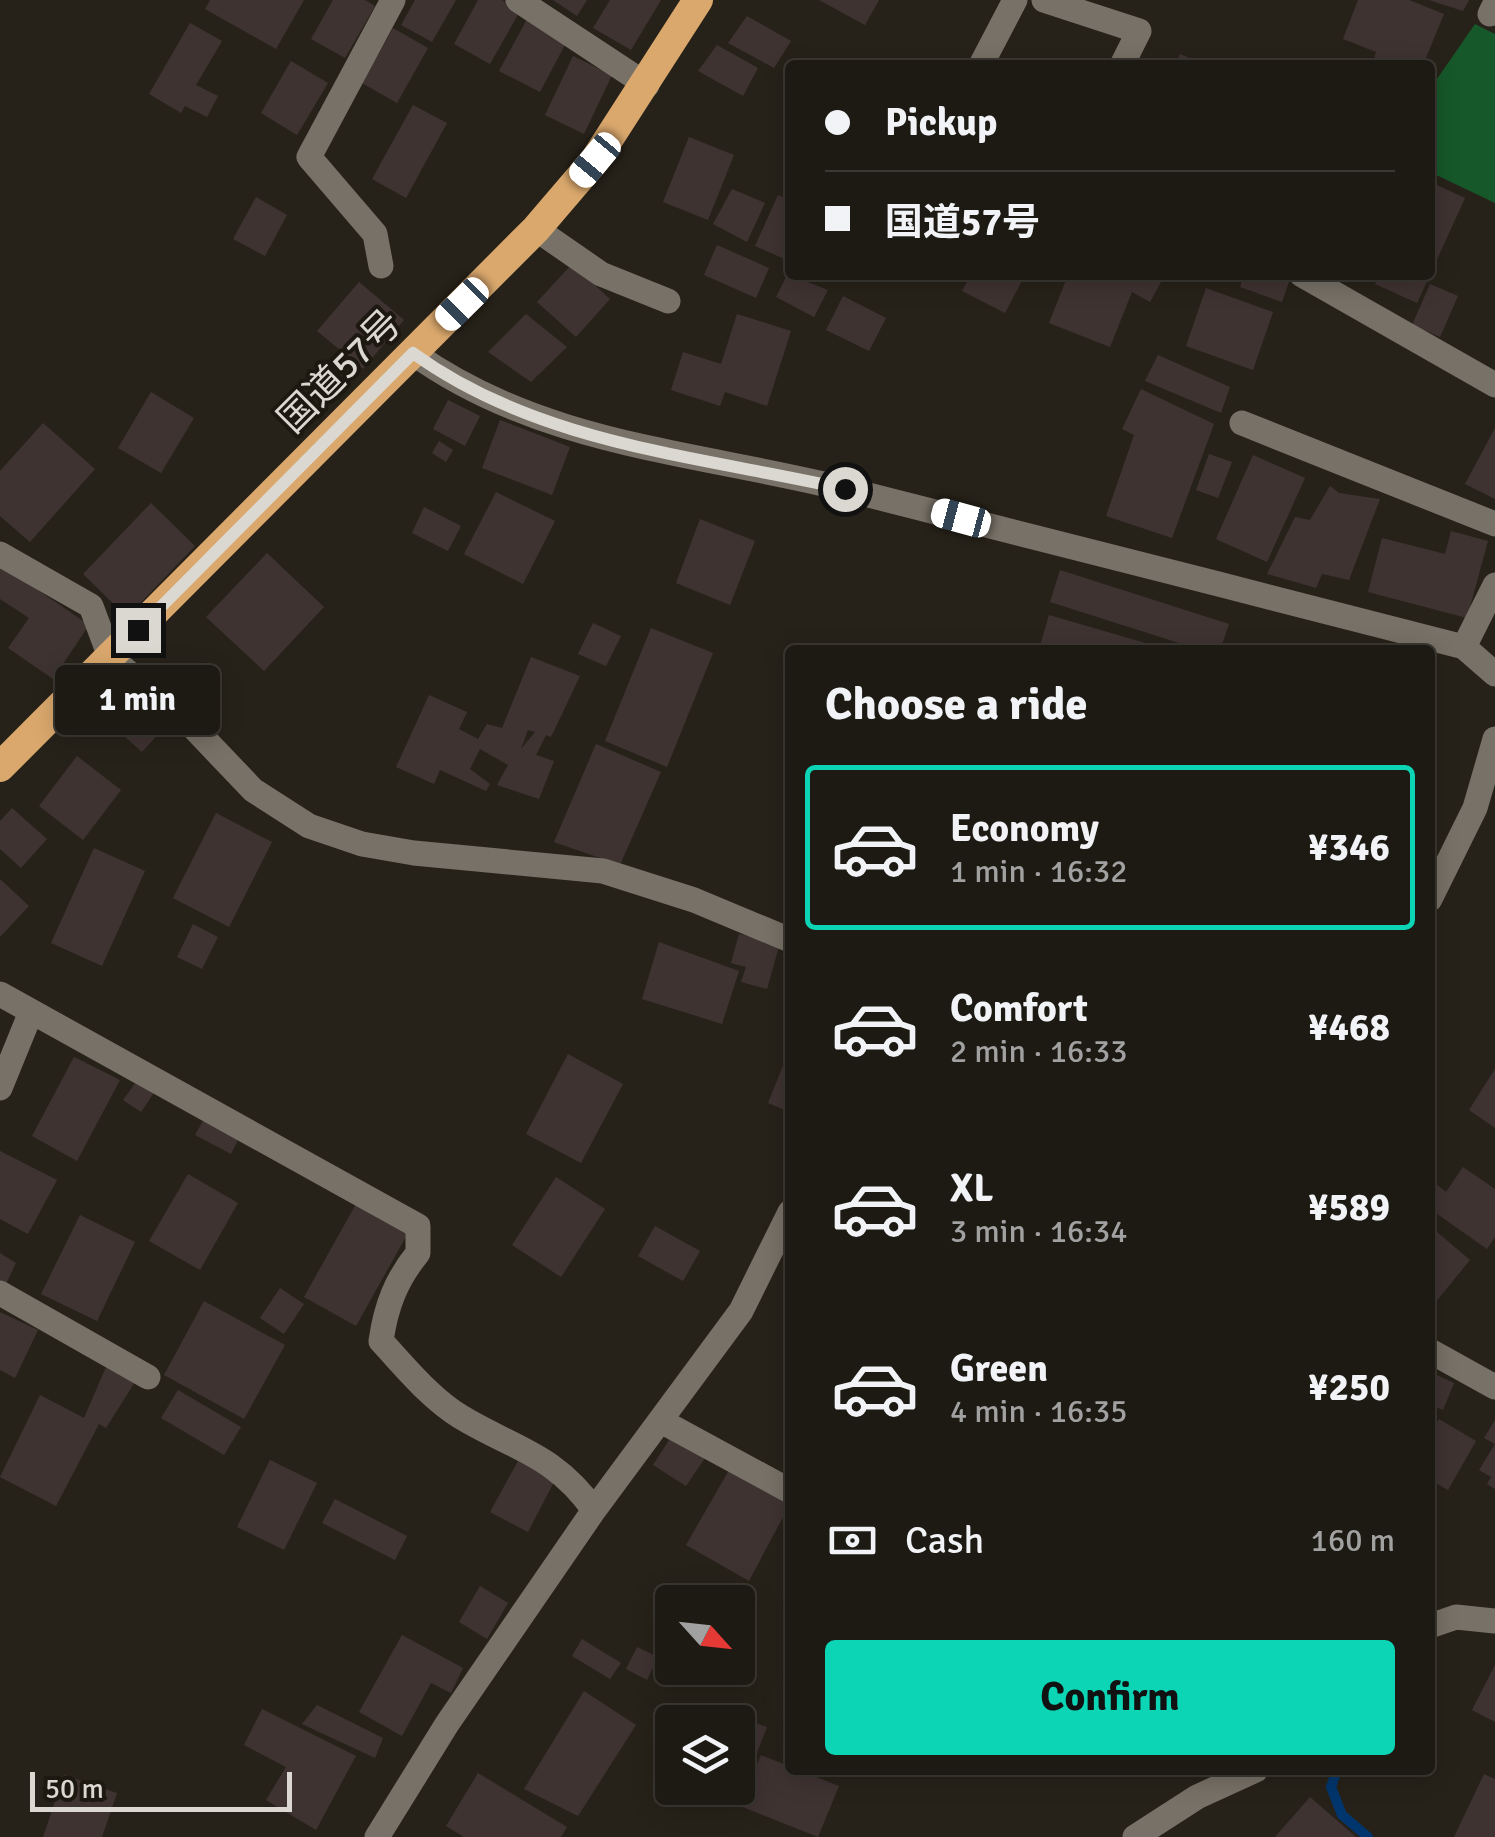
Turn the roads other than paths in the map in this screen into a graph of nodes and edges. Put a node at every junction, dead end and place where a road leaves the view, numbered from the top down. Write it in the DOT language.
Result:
graph roads {
  1 [pos="393,0"];
  2 [pos="518,0"];
  3 [pos="698,0"];
  4 [pos="1015,0"];
  5 [pos="1044,0"];
  6 [pos="984,60"];
  7 [pos="1124,60"];
  8 [pos="647,84"];
  9 [pos="536,230"];
  10 [pos="381,266"];
  11 [pos="1311,280"];
  12 [pos="668,301"];
  13 [pos="413,353"];
  14 [pos="1495,385"];
  15 [pos="1242,422"];
  16 [pos="1495,524"];
  17 [pos="0,554"];
  18 [pos="1495,585"];
  19 [pos="1464,647"];
  20 [pos="110,657"];
  21 [pos="1495,674"];
  22 [pos="1495,739"];
  23 [pos="0,767"];
  24 [pos="1435,889"];
  25 [pos="785,938"];
  26 [pos="0,994"];
  27 [pos="31,1012"];
  28 [pos="0,1088"];
  29 [pos="785,1222"];
  30 [pos="0,1293"];
  31 [pos="1435,1354"];
  32 [pos="148,1377"];
  33 [pos="1495,1388"];
  34 [pos="661,1422"];
  35 [pos="785,1488"];
  36 [pos="594,1510"];
  37 [pos="1495,1621"];
  38 [pos="1435,1624"];
  39 [pos="1245,1775"];
  40 [pos="377,1837"];
  41 [pos="1135,1837"];
  1 -- 10 [label="street"];
  2 -- 8 [label="street"];
  3 -- 8 [label="highway, 国道57号"];
  4 -- 6 [label="street"];
  5 -- 7 [label="street"];
  8 -- 9 [label="highway, 国道57号"];
  9 -- 12 [label="street"];
  9 -- 13 [label="highway, 国道57号"];
  11 -- 14 [label="street"];
  13 -- 19 [label="street"];
  13 -- 20 [label="highway, 国道57号"];
  15 -- 16 [label="street"];
  17 -- 20 [label="street"];
  18 -- 19 [label="street"];
  19 -- 21 [label="street"];
  20 -- 23 [label="highway, 国道57号"];
  20 -- 25 [label="street"];
  22 -- 24 [label="street"];
  26 -- 27 [label="street"];
  27 -- 28 [label="street"];
  27 -- 36 [label="street"];
  29 -- 34 [label="street"];
  30 -- 32 [label="street"];
  31 -- 33 [label="street"];
  34 -- 35 [label="street"];
  34 -- 36 [label="street"];
  36 -- 40 [label="street"];
  37 -- 38 [label="street"];
  39 -- 41 [label="street"];
}
